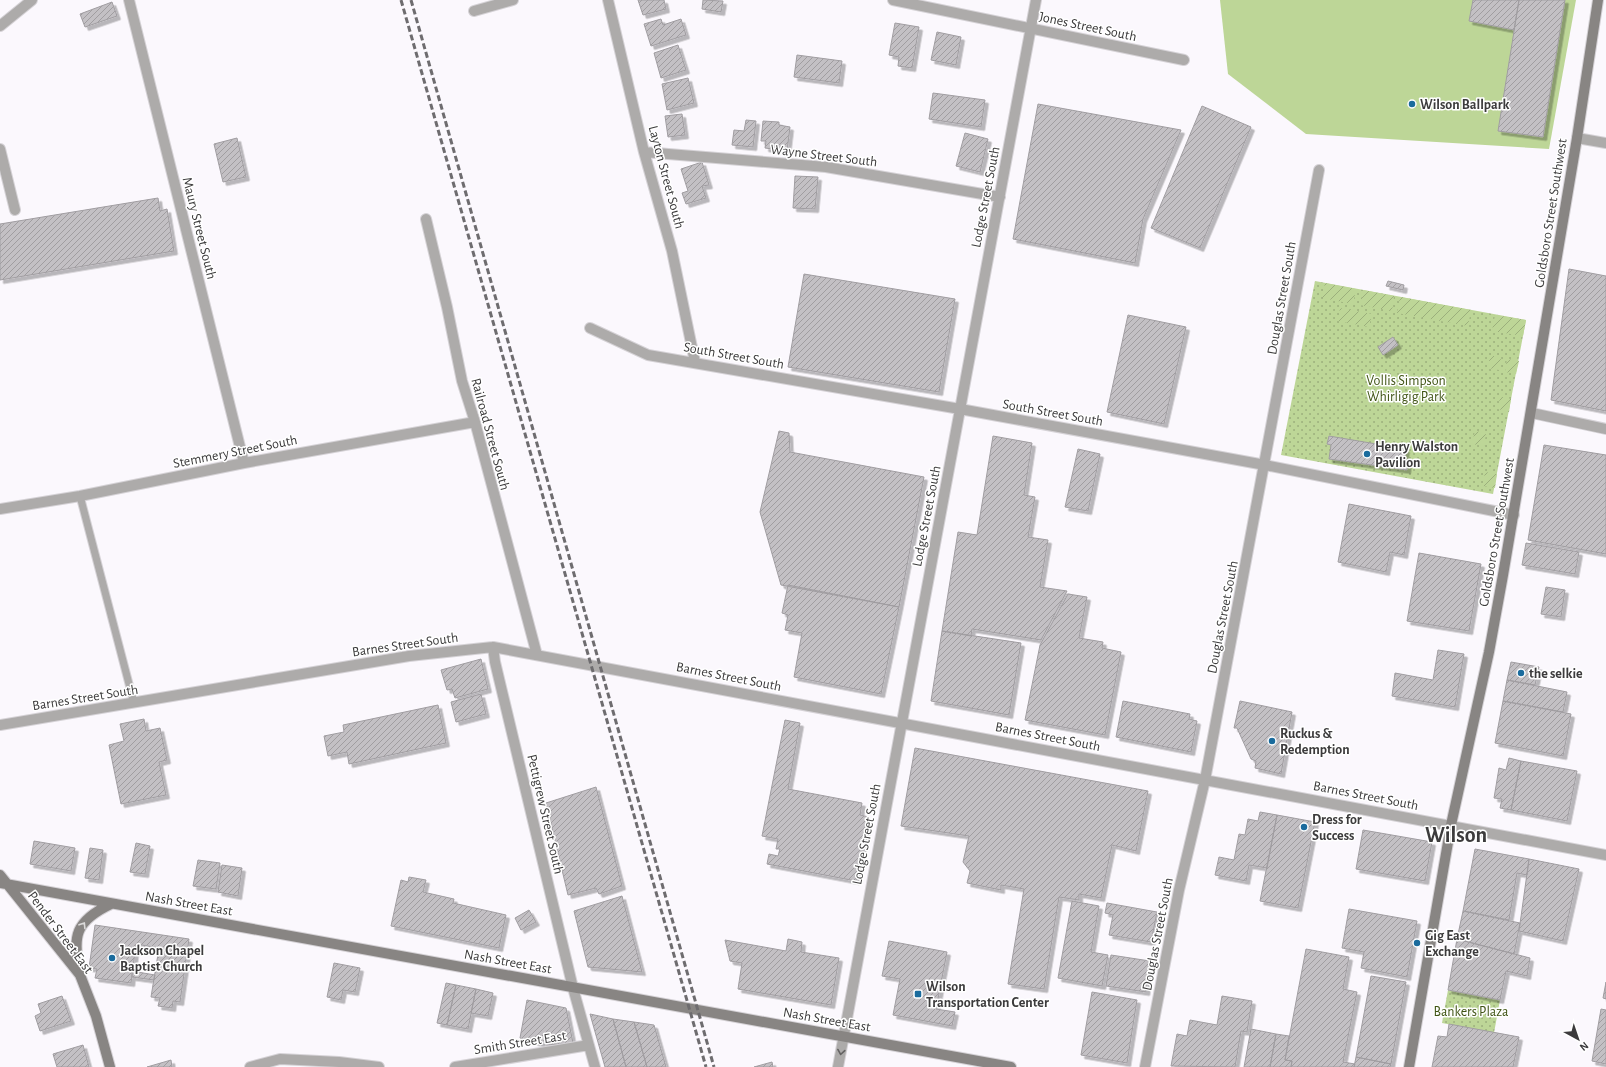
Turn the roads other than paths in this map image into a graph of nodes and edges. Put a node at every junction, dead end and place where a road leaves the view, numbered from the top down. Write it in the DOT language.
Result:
graph roads {
  1 [pos="32,0"];
  2 [pos="129,0"];
  3 [pos="513,0"];
  4 [pos="608,0"];
  5 [pos="892,0"];
  6 [pos="1036,0"];
  7 [pos="1598,0"];
  8 [pos="474,11"];
  9 [pos="0,26"];
  10 [pos="1031,28"];
  11 [pos="1184,60"];
  12 [pos="1577,138"];
  13 [pos="1606,143"];
  14 [pos="0,149"];
  15 [pos="644,152"];
  16 [pos="1319,170"];
  17 [pos="1000,196"];
  18 [pos="15,210"];
  19 [pos="426,219"];
  20 [pos="590,328"];
  21 [pos="695,362"];
  22 [pos="960,409"];
  23 [pos="1532,413"];
  24 [pos="475,422"];
  25 [pos="1606,428"];
  26 [pos="244,463"];
  27 [pos="1265,465"];
  28 [pos="80,496"];
  29 [pos="0,509"];
  30 [pos="1514,515"];
  31 [pos="493,647"];
  32 [pos="537,655"];
  33 [pos="134,703"];
  34 [pos="902,723"];
  35 [pos="0,725"];
  36 [pos="1205,780"];
  37 [pos="1451,825"];
  38 [pos="1606,855"];
  39 [pos="0,875"];
  40 [pos="4,884"];
  41 [pos="111,904"];
  42 [pos="80,975"];
  43 [pos="573,988"];
  44 [pos="843,1036"];
  45 [pos="589,1045"];
  46 [pos="110,1067"];
  47 [pos="250,1067"];
  48 [pos="379,1067"];
  49 [pos="455,1067"];
  50 [pos="595,1067"];
  51 [pos="838,1067"];
  52 [pos="1010,1067"];
  53 [pos="1145,1067"];
  54 [pos="1409,1067"];
  1 -- 9 [label="street"];
  2 -- 26 [label="street, Maury Street South"];
  3 -- 8 [label="street"];
  4 -- 15 [label="street, Layton Street South"];
  5 -- 10 [label="street, Jones Street South"];
  6 -- 10 [label="street, Lodge Street South"];
  7 -- 12 [label="street, Goldsboro Street Southwest"];
  10 -- 11 [label="street, Jones Street South"];
  10 -- 17 [label="street, Lodge Street South"];
  12 -- 13 [label="street"];
  12 -- 23 [label="street, Goldsboro Street Southwest"];
  14 -- 18 [label="street"];
  15 -- 17 [label="street, Wayne Street South"];
  15 -- 21 [label="street, Layton Street South"];
  16 -- 27 [label="street, Douglas Street South"];
  17 -- 22 [label="street, Lodge Street South"];
  19 -- 24 [label="street, Railroad Street South"];
  20 -- 21 [label="street, South Street South"];
  21 -- 22 [label="street, South Street South"];
  22 -- 27 [label="street, South Street South"];
  22 -- 34 [label="street, Lodge Street South"];
  23 -- 25 [label="street"];
  23 -- 30 [label="street, Goldsboro Street Southwest"];
  24 -- 26 [label="street, Stemmery Street South"];
  24 -- 32 [label="street, Railroad Street South"];
  26 -- 28 [label="street, Stemmery Street South"];
  27 -- 30 [label="street, South Street South"];
  27 -- 36 [label="street, Douglas Street South"];
  28 -- 29 [label="street, Stemmery Street South"];
  28 -- 33 [label="lane"];
  30 -- 37 [label="street, Goldsboro Street Southwest"];
  31 -- 32 [label="street, Barnes Street South"];
  31 -- 33 [label="street, Barnes Street South"];
  31 -- 43 [label="street, Pettigrew Street South"];
  32 -- 34 [label="street, Barnes Street South"];
  33 -- 35 [label="street, Barnes Street South"];
  34 -- 36 [label="street, Barnes Street South"];
  34 -- 44 [label="street, Lodge Street South"];
  36 -- 37 [label="street, Barnes Street South"];
  36 -- 53 [label="street, Douglas Street South"];
  37 -- 38 [label="street, Barnes Street South"];
  37 -- 54 [label="street, Goldsboro Street Southwest"];
  39 -- 40 [label="street, Pender Street East"];
  40 -- 41 [label="street, Nash Street East"];
  40 -- 42 [label="street, Pender Street East"];
  42 -- 41 [label="street, one-way"];
  41 -- 43 [label="street, Nash Street East"];
  42 -- 46 [label="street, Pender Street East"];
  43 -- 44 [label="street, Nash Street East"];
  43 -- 45 [label="street, Pettigrew Street South"];
  44 -- 51 [label="street, Lodge Street South, one-way"];
  44 -- 52 [label="street, Nash Street East"];
  45 -- 49 [label="street, Smith Street East"];
  45 -- 50 [label="street, Pettigrew Street South"];
  47 -- 48 [label="street"];
}
